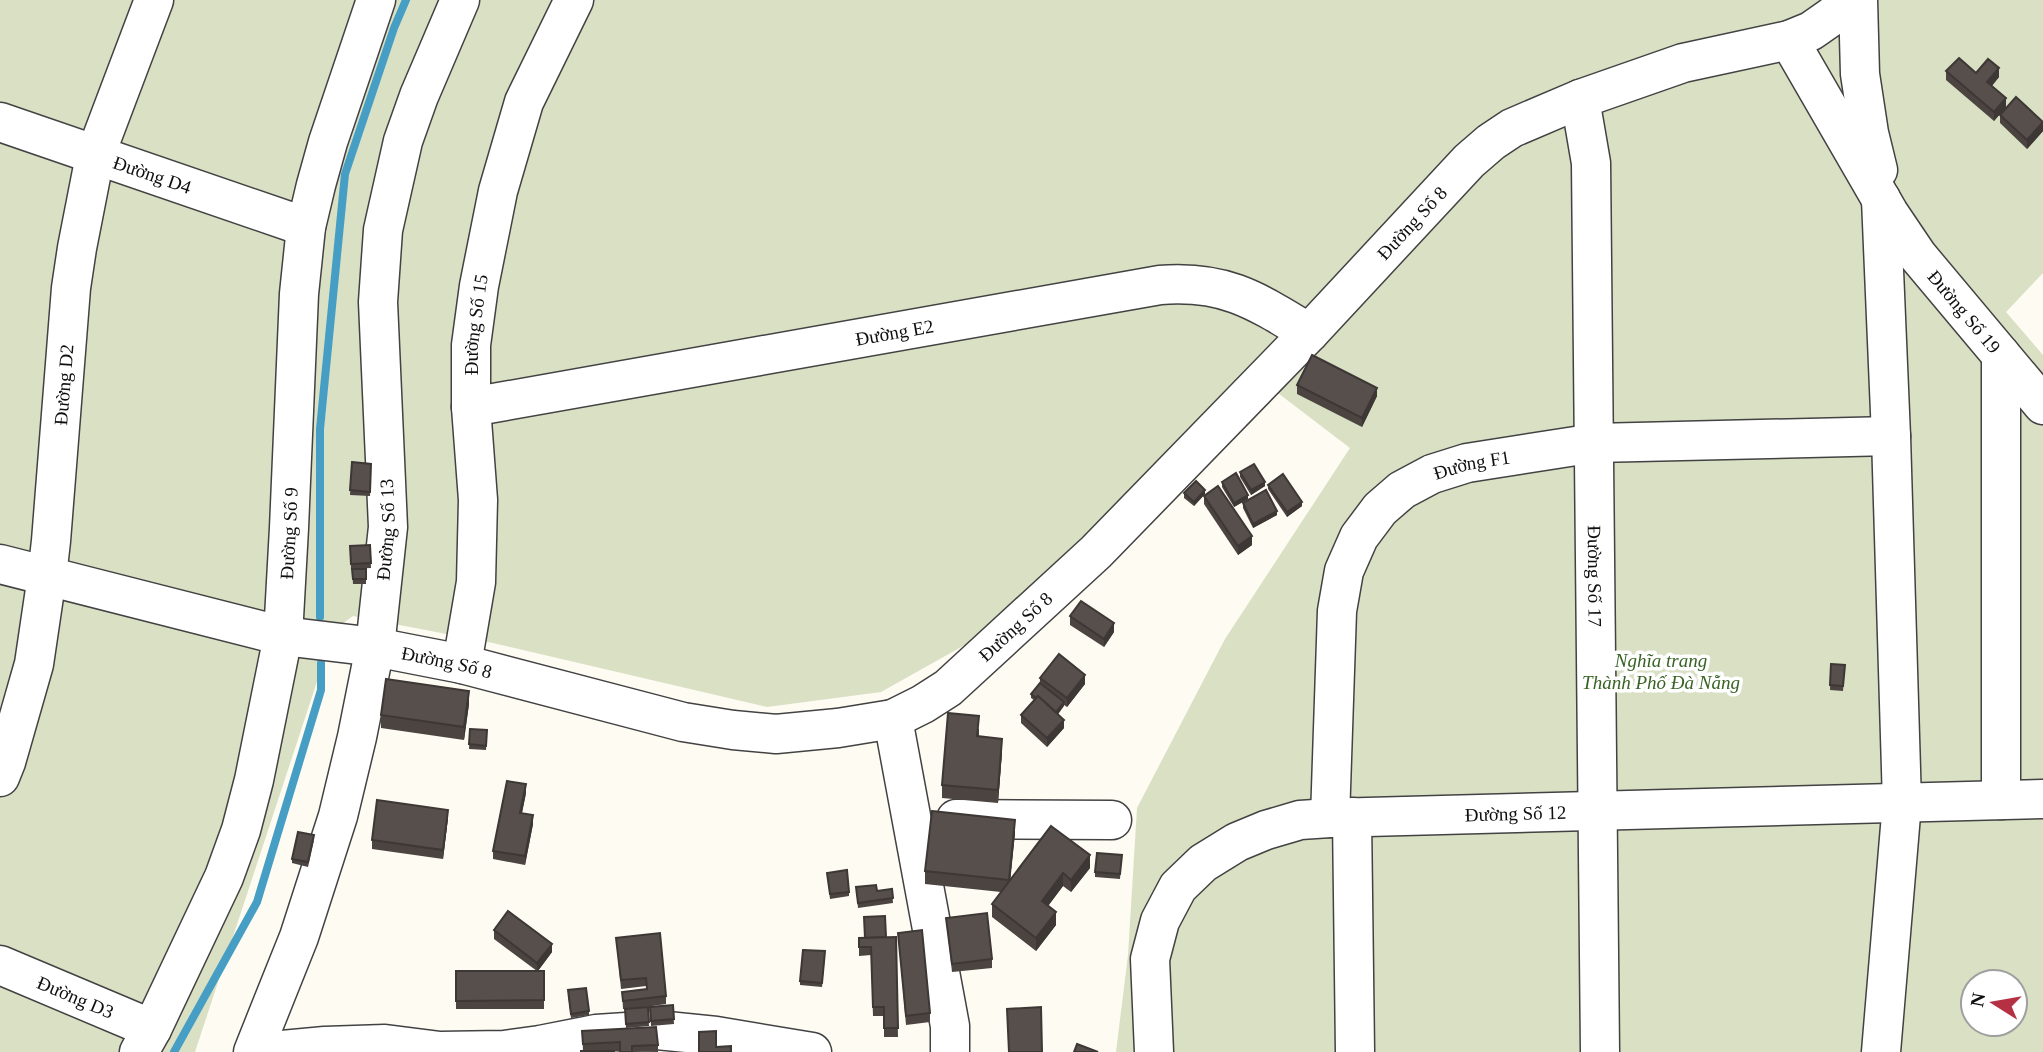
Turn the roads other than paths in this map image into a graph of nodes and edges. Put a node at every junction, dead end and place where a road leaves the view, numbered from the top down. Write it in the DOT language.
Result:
graph roads {
  1 [pos="155,0"];
  2 [pos="376,0"];
  3 [pos="460,0"];
  4 [pos="574,0"];
  5 [pos="1847,0"];
  6 [pos="1858,0"];
  7 [pos="1789,40"];
  8 [pos="1580,99"];
  9 [pos="0,122"];
  10 [pos="95,156"];
  11 [pos="1885,206"];
  12 [pos="306,227"];
  13 [pos="1309,333"];
  14 [pos="2001,355"];
  15 [pos="2043,405"];
  16 [pos="471,407"];
  17 [pos="1891,436"];
  18 [pos="1595,443"];
  19 [pos="0,564"];
  20 [pos="47,576"];
  21 [pos="283,636"];
  22 [pos="375,647"];
  23 [pos="461,664"];
  24 [pos="893,719"];
  25 [pos="0,776"];
  26 [pos="2043,799"];
  27 [pos="2001,800"];
  28 [pos="1902,803"];
  29 [pos="1596,811"];
  30 [pos="912,818"];
  31 [pos="1341,818"];
  32 [pos="1112,820"];
  33 [pos="0,965"];
  34 [pos="136,1030"];
  35 [pos="253,1052"];
  36 [pos="276,1052"];
  37 [pos="812,1052"];
  38 [pos="950,1052"];
  39 [pos="1154,1052"];
  40 [pos="1355,1052"];
  41 [pos="1600,1052"];
  42 [pos="1881,1052"];
  1 -- 10 [label="street, Đường D2"];
  2 -- 12 [label="street, Đường Số 9"];
  3 -- 22 [label="street, Đường Số 13"];
  4 -- 16 [label="street, Đường Số 15"];
  5 -- 7 [label="street, Đường Số 8"];
  6 -- 11 [label="street, Đường Số 19"];
  7 -- 8 [label="street, Đường Số 8"];
  7 -- 11 [label="street, Đường Số 19"];
  8 -- 13 [label="street, Đường Số 8"];
  8 -- 18 [label="street, Đường Số 17"];
  9 -- 10 [label="street, Đường D4"];
  10 -- 12 [label="street, Đường D4"];
  10 -- 20 [label="street, Đường D2"];
  11 -- 14 [label="street, Đường Số 19"];
  11 -- 17 [label="street"];
  12 -- 21 [label="street, Đường Số 9"];
  13 -- 16 [label="street, Đường E2"];
  13 -- 24 [label="street, Đường Số 8"];
  14 -- 15 [label="street, Đường Số 19"];
  14 -- 27 [label="street"];
  16 -- 23 [label="street, Đường Số 15"];
  17 -- 18 [label="street, Đường F1"];
  17 -- 28 [label="street"];
  18 -- 29 [label="street, Đường Số 17"];
  18 -- 31 [label="street, Đường F1"];
  19 -- 20 [label="street, Đường Số 8"];
  20 -- 21 [label="street, Đường Số 8"];
  20 -- 25 [label="street, Đường D2"];
  21 -- 22 [label="street, Đường Số 8"];
  21 -- 34 [label="street, Đường Số 9"];
  22 -- 23 [label="street, Đường Số 8"];
  22 -- 35 [label="street, Đường Số 13"];
  23 -- 24 [label="street, Đường Số 8"];
  24 -- 30 [label="street"];
  26 -- 27 [label="street, Đường Số 12"];
  27 -- 28 [label="street, Đường Số 12"];
  28 -- 29 [label="street, Đường Số 12"];
  28 -- 42 [label="street"];
  29 -- 31 [label="street, Đường Số 12"];
  29 -- 41 [label="street, Đường Số 17"];
  30 -- 32 [label="street"];
  30 -- 38 [label="street"];
  31 -- 39 [label="street, Đường Số 12"];
  31 -- 40 [label="street, Đường F1"];
  33 -- 34 [label="street, Đường D3"];
  36 -- 37 [label="street"];
}
